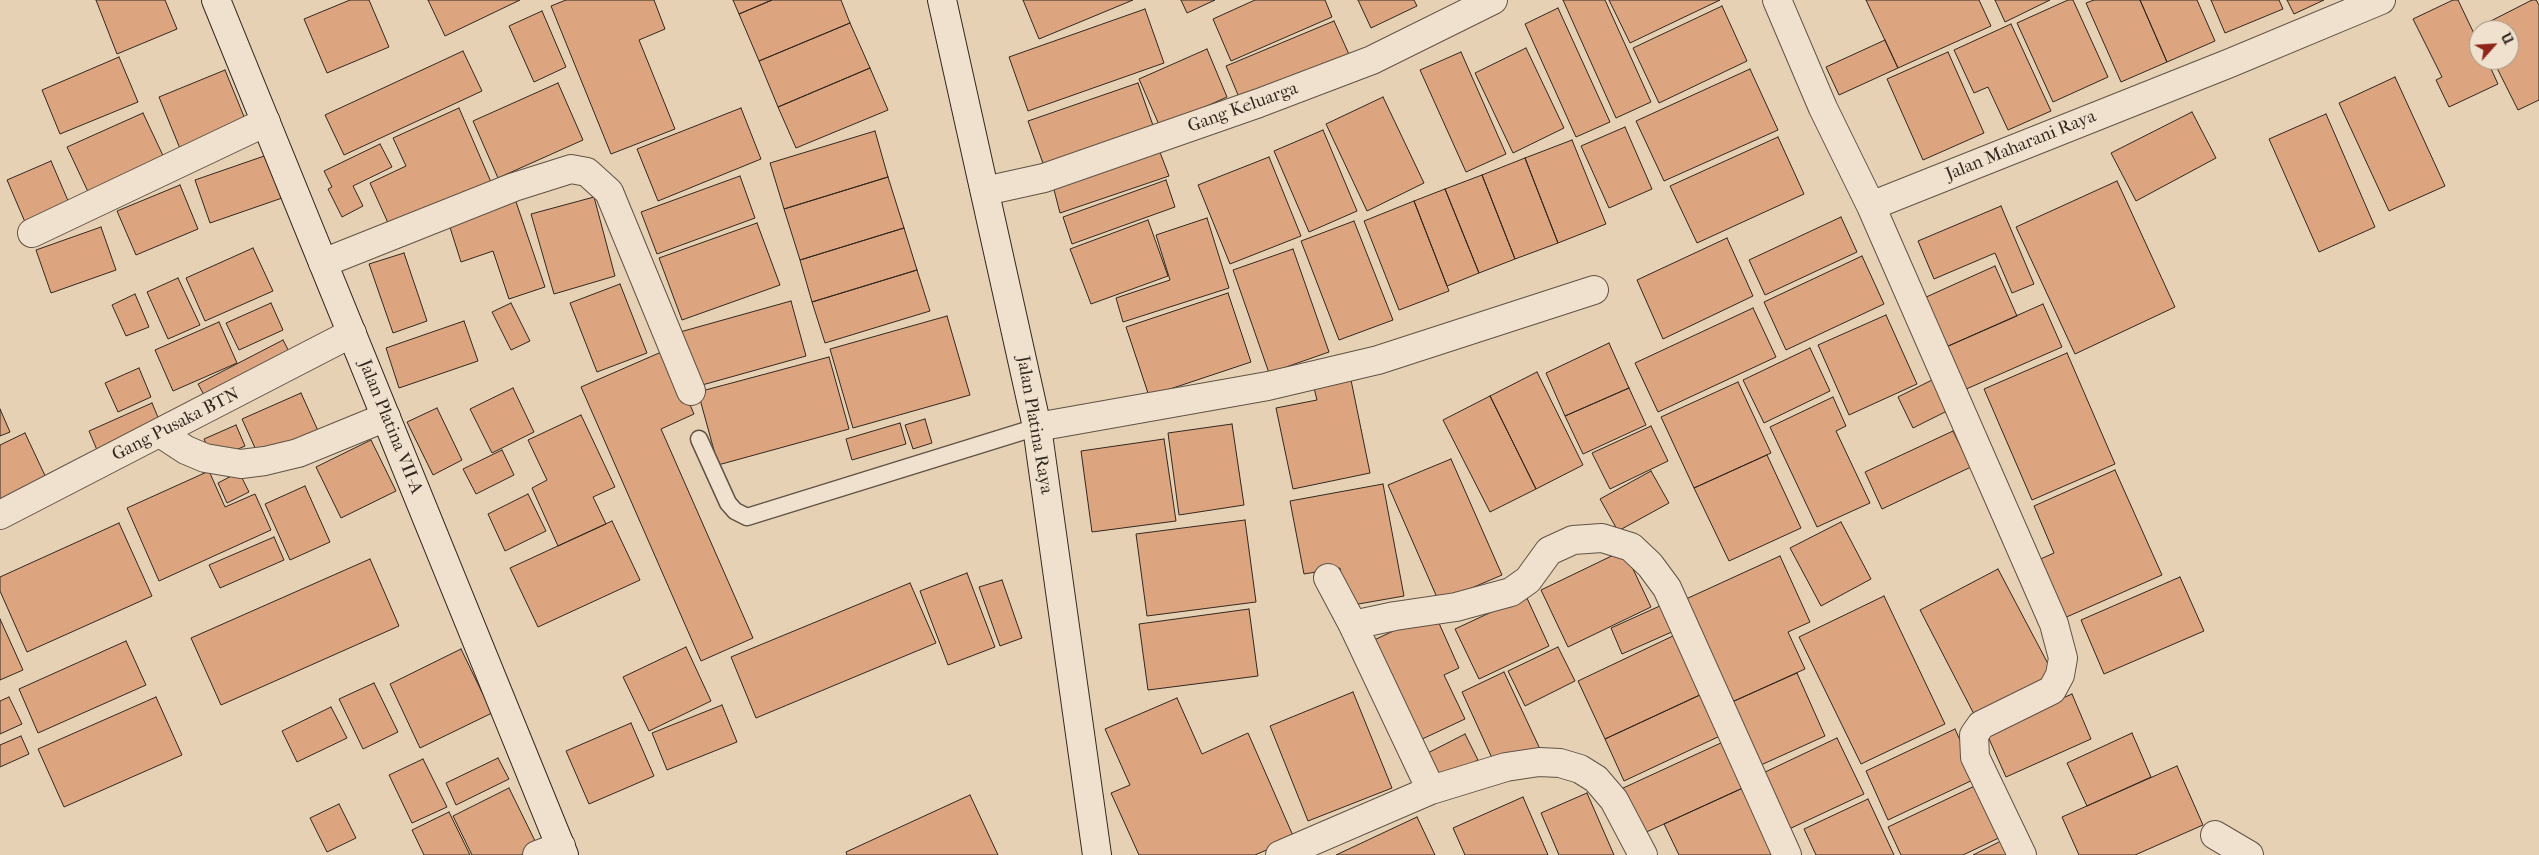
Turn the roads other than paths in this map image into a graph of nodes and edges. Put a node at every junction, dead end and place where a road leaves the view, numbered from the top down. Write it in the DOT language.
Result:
graph roads {
  1 [pos="216,0"];
  2 [pos="942,0"];
  3 [pos="1492,0"];
  4 [pos="1777,0"];
  5 [pos="2381,0"];
  6 [pos="266,122"];
  7 [pos="985,191"];
  8 [pos="1871,206"];
  9 [pos="32,233"];
  10 [pos="323,262"];
  11 [pos="1594,290"];
  12 [pos="352,334"];
  13 [pos="691,391"];
  14 [pos="386,417"];
  15 [pos="1037,427"];
  16 [pos="160,433"];
  17 [pos="699,439"];
  18 [pos="0,515"];
  19 [pos="1328,578"];
  20 [pos="1353,625"];
  21 [pos="1431,790"];
  22 [pos="2215,835"];
  23 [pos="554,852"];
  24 [pos="1098,855"];
  25 [pos="1280,855"];
  26 [pos="1643,855"];
  27 [pos="1787,855"];
  28 [pos="2022,855"];
  29 [pos="2249,855"];
  1 -- 6 [label="street, Jalan Platina VII-A"];
  2 -- 7 [label="street, Jalan Platina Raya"];
  3 -- 7 [label="street, Gang Keluarga"];
  4 -- 8 [label="street"];
  5 -- 8 [label="street, Jalan Maharani Raya"];
  6 -- 9 [label="street"];
  6 -- 10 [label="street, Jalan Platina VII-A"];
  7 -- 15 [label="street, Jalan Platina Raya"];
  8 -- 28 [label="street"];
  10 -- 12 [label="street, Jalan Platina VII-A"];
  10 -- 13 [label="street"];
  11 -- 15 [label="street"];
  12 -- 14 [label="street, Jalan Platina VII-A"];
  12 -- 16 [label="street, Gang Pusaka BTN"];
  14 -- 16 [label="street"];
  14 -- 23 [label="street, Jalan Platina VII-A"];
  15 -- 17 [label="lane"];
  15 -- 24 [label="street, Jalan Platina Raya"];
  16 -- 18 [label="street, Gang Pusaka BTN"];
  19 -- 20 [label="street"];
  20 -- 21 [label="street"];
  20 -- 27 [label="street"];
  21 -- 25 [label="street"];
  21 -- 26 [label="street"];
  22 -- 29 [label="street"];
}
